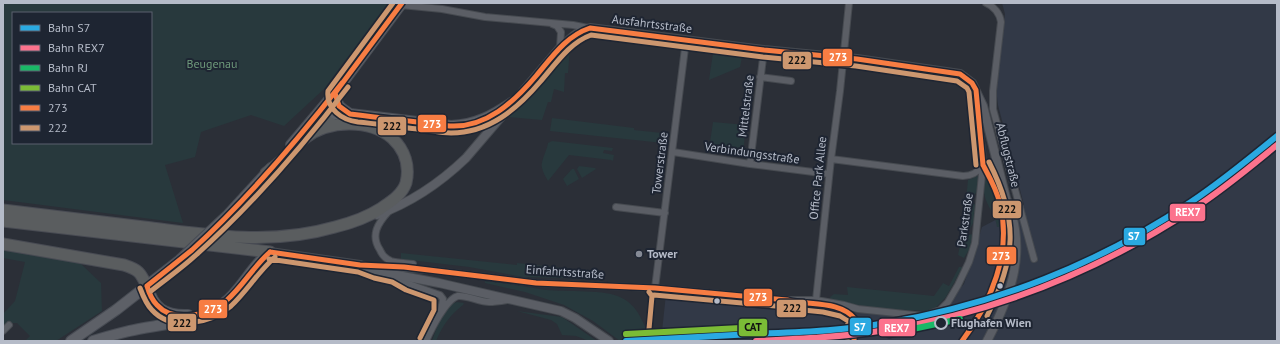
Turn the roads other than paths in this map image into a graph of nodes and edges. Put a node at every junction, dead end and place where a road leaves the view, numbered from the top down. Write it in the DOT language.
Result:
graph roads {
  1 [pos="849,3"];
  2 [pos="986,3"];
  3 [pos="402,4"];
  4 [pos="552,24"];
  5 [pos="590,28"];
  6 [pos="686,40"];
  7 [pos="560,48"];
  8 [pos="764,50"];
  9 [pos="844,58"];
  10 [pos="760,77"];
  11 [pos="791,81"];
  12 [pos="976,90"];
  13 [pos="335,93"];
  14 [pos="513,102"];
  15 [pos="320,112"];
  16 [pos="350,114"];
  17 [pos="334,125"];
  18 [pos="673,152"];
  19 [pos="831,159"];
  20 [pos="750,164"];
  21 [pos="983,165"];
  22 [pos="266,174"];
  23 [pos="829,174"];
  24 [pos="616,207"];
  25 [pos="3,210"];
  26 [pos="390,210"];
  27 [pos="665,212"];
  28 [pos="3,221"];
  29 [pos="357,221"];
  30 [pos="3,244"];
  31 [pos="270,252"];
  32 [pos="1034,259"];
  33 [pos="360,265"];
  34 [pos="429,270"];
  35 [pos="395,275"];
  36 [pos="147,286"];
  37 [pos="655,288"];
  38 [pos="510,300"];
  39 [pos="816,300"];
  40 [pos="858,309"];
  41 [pos="202,314"];
  42 [pos="439,316"];
  43 [pos="9,325"];
  44 [pos="3,331"];
  45 [pos="71,341"];
  46 [pos="93,341"];
  47 [pos="426,341"];
  48 [pos="609,341"];
  49 [pos="987,341"];
  1 -- 9 [label="street, Office Park Allee"];
  2 -- 32 [label="street"];
  3 -- 4 [label="street"];
  3 -- 13 [label="main road"];
  4 -- 5 [label="street"];
  4 -- 7 [label="street"];
  5 -- 6 [label="street, Ausfahrtsstraße"];
  5 -- 7 [label="street"];
  6 -- 8 [label="street, Ausfahrtsstraße"];
  6 -- 18 [label="street, Towerstraße"];
  7 -- 14 [label="street"];
  8 -- 9 [label="street, Ausfahrtsstraße"];
  8 -- 10 [label="street, Mittelstraße"];
  9 -- 12 [label="street, Ausfahrtsstraße"];
  9 -- 19 [label="street, Office Park Allee"];
  10 -- 11 [label="street"];
  10 -- 20 [label="street, Mittelstraße"];
  12 -- 21 [label="street, Parkstraße"];
  12 -- 49 [label="street, Abflugstraße"];
  13 -- 15 [label="main road"];
  13 -- 16 [label="main road"];
  14 -- 16 [label="main road"];
  14 -- 26 [label="street"];
  15 -- 16 [label="main road"];
  15 -- 17 [label="highway"];
  15 -- 22 [label="main road"];
  17 -- 22 [label="highway"];
  17 -- 29 [label="highway"];
  18 -- 20 [label="street, Verbindungsstraße"];
  18 -- 27 [label="street, Towerstraße"];
  19 -- 21 [label="street"];
  19 -- 23 [label="street, Office Park Allee"];
  20 -- 23 [label="street, Verbindungsstraße"];
  21 -- 40 [label="street, Parkstraße"];
  22 -- 36 [label="main road, bridge"];
  23 -- 39 [label="street, Office Park Allee"];
  24 -- 27 [label="street"];
  25 -- 29 [label="highway"];
  26 -- 29 [label="street"];
  26 -- 34 [label="street"];
  27 -- 37 [label="street, Towerstraße"];
  28 -- 31 [label="highway"];
  30 -- 36 [label="highway"];
  31 -- 33 [label="street, Einfahrtsstraße"];
  31 -- 41 [label="main road"];
  33 -- 34 [label="street, Einfahrtsstraße"];
  33 -- 35 [label="street"];
  34 -- 37 [label="street, Einfahrtsstraße"];
  35 -- 38 [label="street"];
  35 -- 42 [label="street"];
  36 -- 41 [label="main road"];
  36 -- 45 [label="main road"];
  37 -- 39 [label="street, Einfahrtsstraße"];
  38 -- 42 [label="street"];
  38 -- 48 [label="street"];
  39 -- 40 [label="street, Einfahrtsstraße"];
  41 -- 46 [label="main road"];
  42 -- 47 [label="street"];
  43 -- 44 [label="street"];
}
